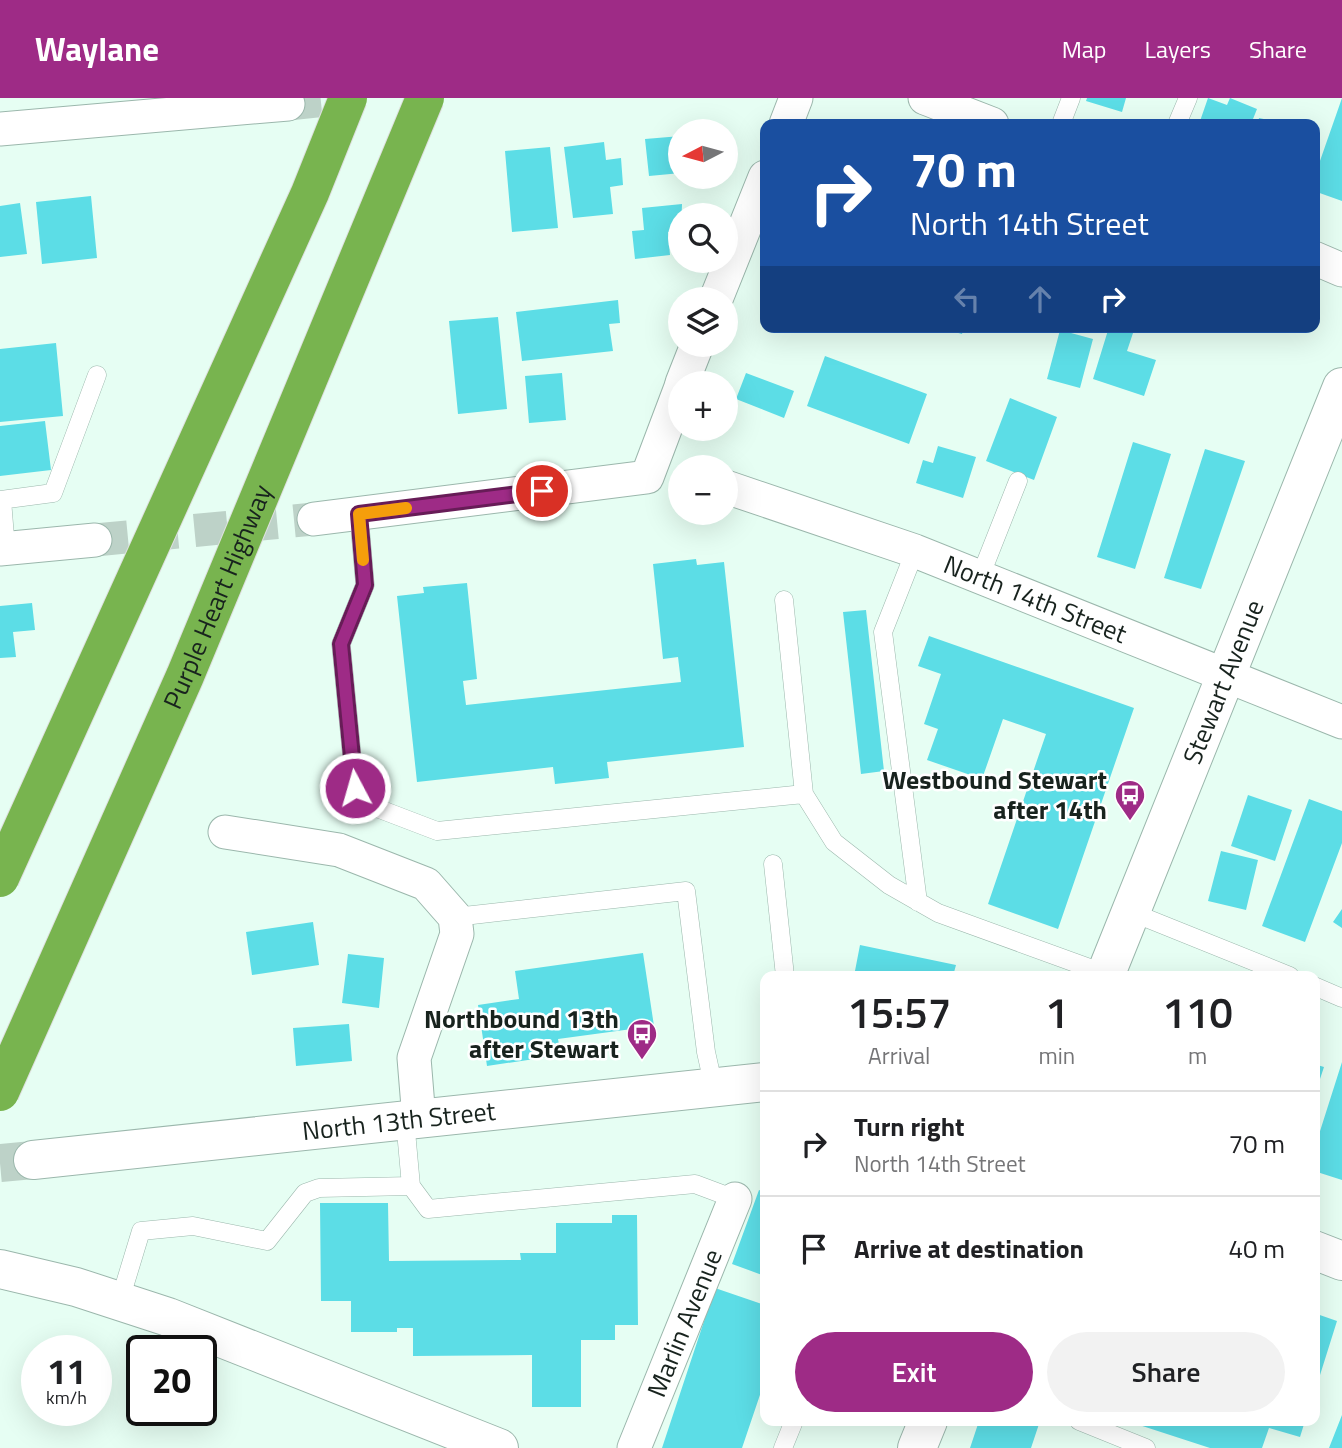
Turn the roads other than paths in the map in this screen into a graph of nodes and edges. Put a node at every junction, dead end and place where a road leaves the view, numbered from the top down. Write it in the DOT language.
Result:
graph roads {
  1 [pos="348,98"];
  2 [pos="425,98"];
  3 [pos="796,98"];
  4 [pos="925,98"];
  5 [pos="1071,98"];
  6 [pos="1188,98"];
  7 [pos="288,104"];
  8 [pos="197,106"];
  9 [pos="788,119"];
  10 [pos="979,119"];
  11 [pos="1062,119"];
  12 [pos="1179,119"];
  13 [pos="0,129"];
  14 [pos="760,189"];
  15 [pos="1320,261"];
  16 [pos="1342,270"];
  17 [pos="721,287"];
  18 [pos="97,375"];
  19 [pos="1342,387"];
  20 [pos="668,438"];
  21 [pos="660,470"];
  22 [pos="1018,481"];
  23 [pos="738,491"];
  24 [pos="1,500"];
  25 [pos="359,514"];
  26 [pos="314,519"];
  27 [pos="95,540"];
  28 [pos="3,549"];
  29 [pos="915,551"];
  30 [pos="980,577"];
  31 [pos="784,600"];
  32 [pos="1227,676"];
  33 [pos="1342,722"];
  34 [pos="803,794"];
  35 [pos="225,832"];
  36 [pos="773,864"];
  37 [pos="0,878"];
  38 [pos="918,902"];
  39 [pos="1131,912"];
  40 [pos="455,917"];
  41 [pos="784,971"];
  42 [pos="1095,971"];
  43 [pos="1108,971"];
  44 [pos="1278,971"];
  45 [pos="1320,989"];
  46 [pos="1342,998"];
  47 [pos="760,1083"];
  48 [pos="714,1088"];
  49 [pos="0,1092"];
  50 [pos="412,1119"];
  51 [pos="33,1160"];
  52 [pos="411,1186"];
  53 [pos="735,1199"];
  54 [pos="1320,1252"];
  55 [pos="1342,1261"];
  56 [pos="0,1269"];
  57 [pos="120,1300"];
  58 [pos="792,1426"];
  59 [pos="926,1426"];
  60 [pos="1088,1426"];
  61 [pos="1116,1442"];
  62 [pos="499,1448"];
  63 [pos="634,1448"];
  64 [pos="783,1448"];
  65 [pos="917,1448"];
  66 [pos="1146,1448"];
  1 -- 37 [label="highway, bridge"];
  2 -- 49 [label="highway, Purple Heart Highway, bridge"];
  3 -- 9 [label="street"];
  4 -- 10 [label="street"];
  5 -- 11 [label="lane"];
  6 -- 12 [label="lane"];
  7 -- 8 [label="street"];
  8 -- 13 [label="street"];
  14 -- 17 [label="street"];
  15 -- 16 [label="street"];
  18 -- 24 [label="lane"];
  19 -- 32 [label="main road, Stewart Avenue"];
  20 -- 21 [label="street"];
  21 -- 25 [label="street"];
  22 -- 30 [label="lane"];
  23 -- 29 [label="street, North 14th Street"];
  24 -- 28 [label="lane"];
  25 -- 26 [label="street"];
  25 -- 34 [label="lane"];
  27 -- 28 [label="street"];
  29 -- 30 [label="street, North 14th Street"];
  29 -- 38 [label="lane"];
  30 -- 32 [label="street, North 14th Street"];
  31 -- 34 [label="lane"];
  32 -- 33 [label="street, North 14th Street"];
  32 -- 39 [label="main road, Stewart Avenue"];
  34 -- 38 [label="lane"];
  35 -- 40 [label="street"];
  36 -- 41 [label="lane"];
  38 -- 42 [label="lane"];
  39 -- 43 [label="main road, Stewart Avenue"];
  39 -- 44 [label="lane"];
  40 -- 48 [label="lane"];
  40 -- 50 [label="street"];
  45 -- 46 [label="lane"];
  47 -- 48 [label="main road, North 13th Street"];
  48 -- 50 [label="main road, North 13th Street"];
  50 -- 51 [label="main road, North 13th Street"];
  50 -- 52 [label="lane"];
  52 -- 53 [label="lane"];
  52 -- 57 [label="lane"];
  53 -- 63 [label="street, Marlin Avenue"];
  54 -- 55 [label="main road"];
  56 -- 57 [label="main road"];
  57 -- 62 [label="main road"];
  58 -- 64 [label="lane"];
  59 -- 65 [label="main road"];
  60 -- 61 [label="lane"];
  61 -- 66 [label="lane"];
}
